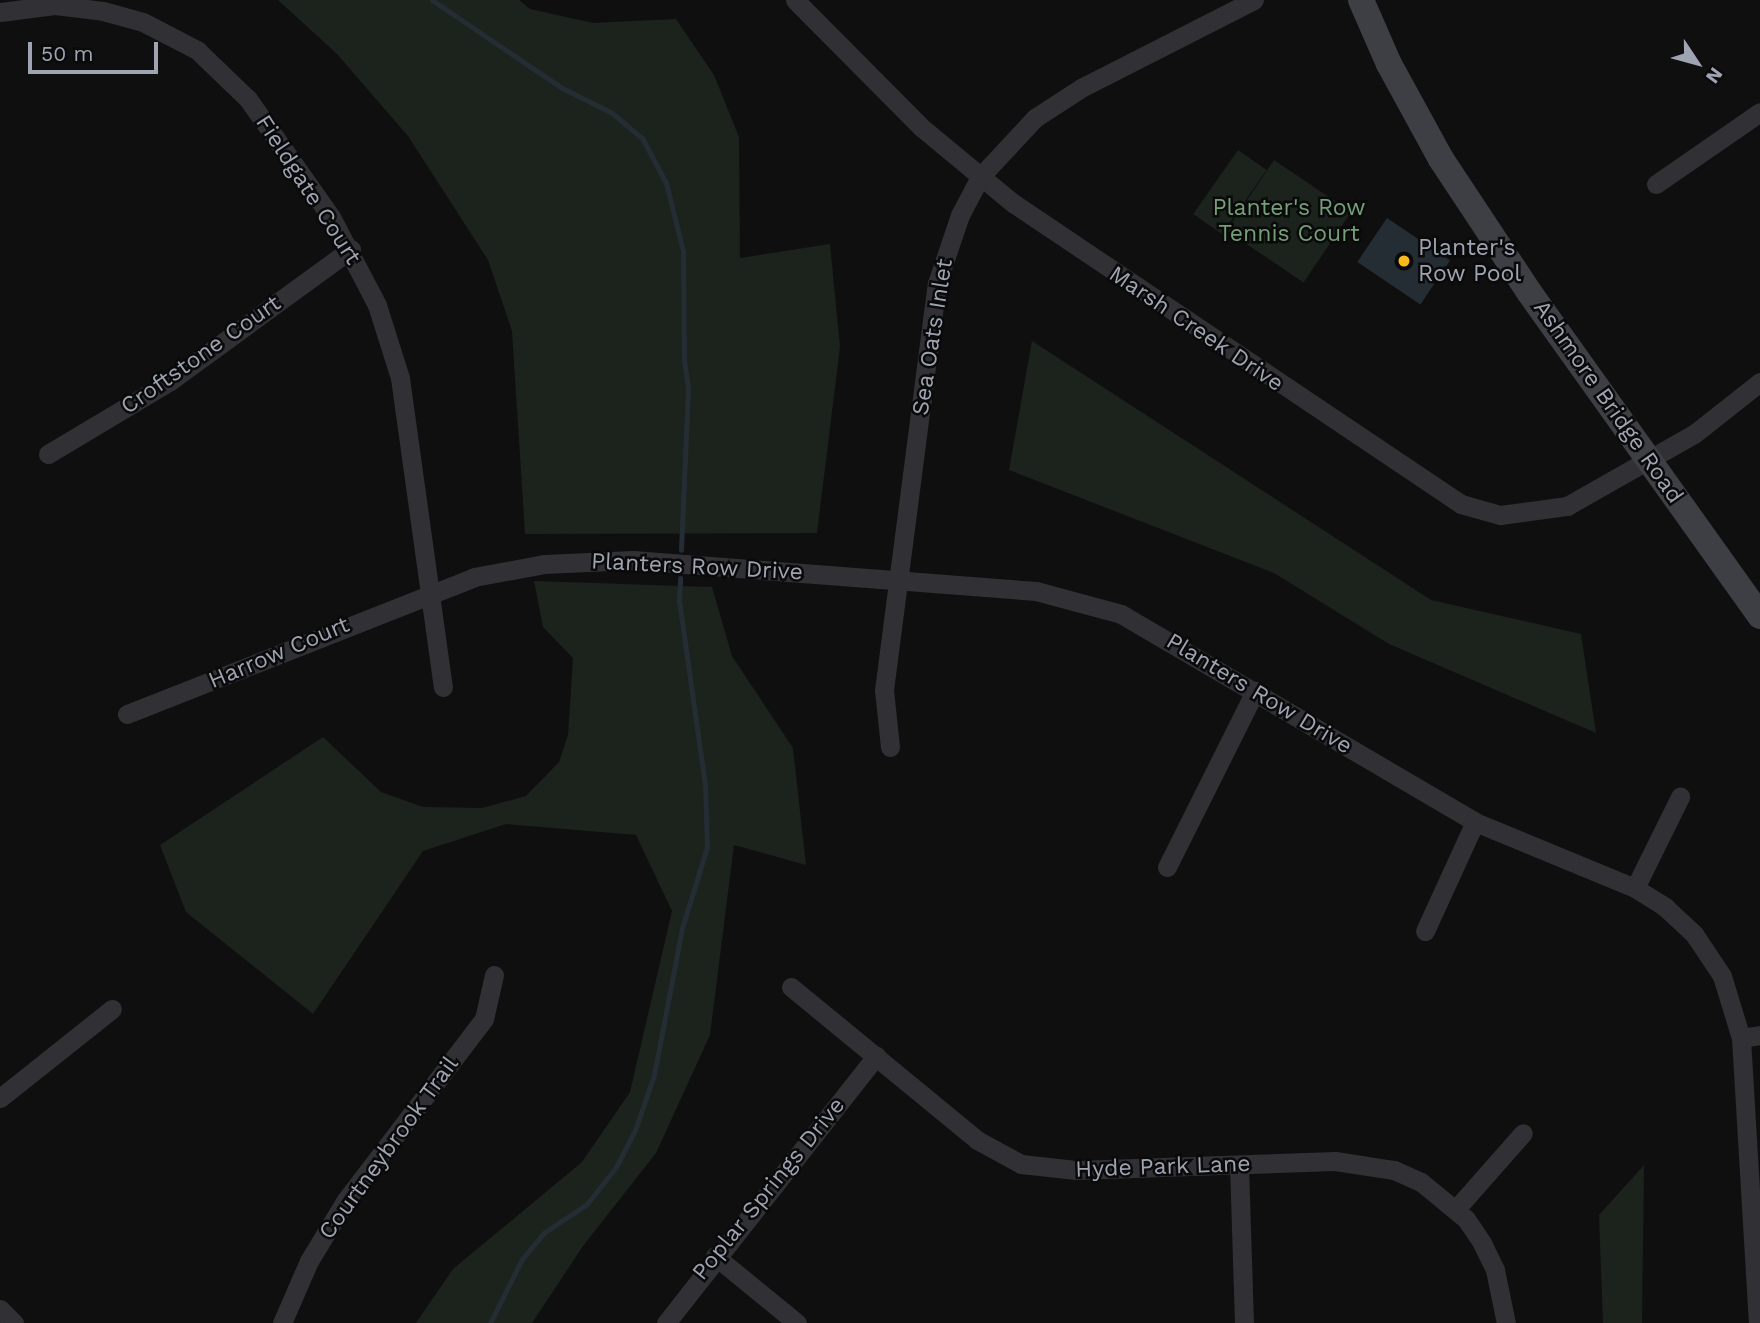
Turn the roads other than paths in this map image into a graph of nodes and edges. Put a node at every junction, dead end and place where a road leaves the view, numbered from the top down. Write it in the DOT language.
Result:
graph roads {
  1 [pos="795,0"];
  2 [pos="1254,0"];
  3 [pos="1361,0"];
  4 [pos="103,6"];
  5 [pos="0,12"];
  6 [pos="1760,112"];
  7 [pos="980,177"];
  8 [pos="1656,184"];
  9 [pos="351,249"];
  10 [pos="1760,382"];
  11 [pos="48,454"];
  12 [pos="1649,461"];
  13 [pos="899,580"];
  14 [pos="430,593"];
  15 [pos="1760,616"];
  16 [pos="443,687"];
  17 [pos="1255,691"];
  18 [pos="127,713"];
  19 [pos="890,747"];
  20 [pos="1680,797"];
  21 [pos="1475,822"];
  22 [pos="1167,867"];
  23 [pos="1635,888"];
  24 [pos="1425,931"];
  25 [pos="494,975"];
  26 [pos="791,987"];
  27 [pos="111,1009"];
  28 [pos="1751,1036"];
  29 [pos="876,1056"];
  30 [pos="0,1098"];
  31 [pos="1523,1133"];
  32 [pos="1238,1165"];
  33 [pos="1456,1209"];
  34 [pos="715,1256"];
  35 [pos="1757,1282"];
  36 [pos="0,1309"];
  37 [pos="14,1323"];
  38 [pos="282,1323"];
  39 [pos="666,1323"];
  40 [pos="797,1323"];
  41 [pos="1244,1323"];
  42 [pos="1506,1323"];
  43 [pos="1758,1323"];
  1 -- 7 [label="street, Marsh Creek Drive"];
  2 -- 7 [label="street, Sea Oats Inlet"];
  3 -- 12 [label="main road, Ashmore Bridge Road"];
  4 -- 5 [label="street, Fieldgate Court"];
  4 -- 9 [label="street, Fieldgate Court"];
  6 -- 8 [label="street"];
  7 -- 12 [label="street, Marsh Creek Drive"];
  7 -- 13 [label="street, Sea Oats Inlet"];
  9 -- 11 [label="street, Croftstone Court"];
  9 -- 14 [label="street, Fieldgate Court"];
  10 -- 12 [label="street, Marsh Creek Drive"];
  12 -- 15 [label="main road, Ashmore Bridge Road"];
  13 -- 14 [label="street, Planters Row Drive"];
  13 -- 17 [label="street, Planters Row Drive"];
  13 -- 19 [label="street, Sea Oats Inlet"];
  14 -- 16 [label="street, Fieldgate Court"];
  14 -- 18 [label="street, Harrow Court"];
  17 -- 21 [label="street, Planters Row Drive"];
  17 -- 22 [label="street"];
  20 -- 23 [label="street"];
  21 -- 23 [label="street, Planters Row Drive"];
  21 -- 24 [label="street"];
  23 -- 28 [label="street, Planters Row Drive"];
  25 -- 38 [label="street, Courtneybrook Trail"];
  26 -- 29 [label="street, Hyde Park Lane"];
  27 -- 30 [label="street"];
  28 -- 35 [label="street, Planters Row Drive"];
  29 -- 32 [label="street, Hyde Park Lane"];
  29 -- 34 [label="street, Poplar Springs Drive"];
  31 -- 33 [label="street"];
  32 -- 33 [label="street, Hyde Park Lane"];
  32 -- 41 [label="street"];
  33 -- 42 [label="street, Hyde Park Lane"];
  34 -- 39 [label="street, Poplar Springs Drive"];
  34 -- 40 [label="street"];
  35 -- 43 [label="street, Planters Row Drive"];
  36 -- 37 [label="street"];
}
